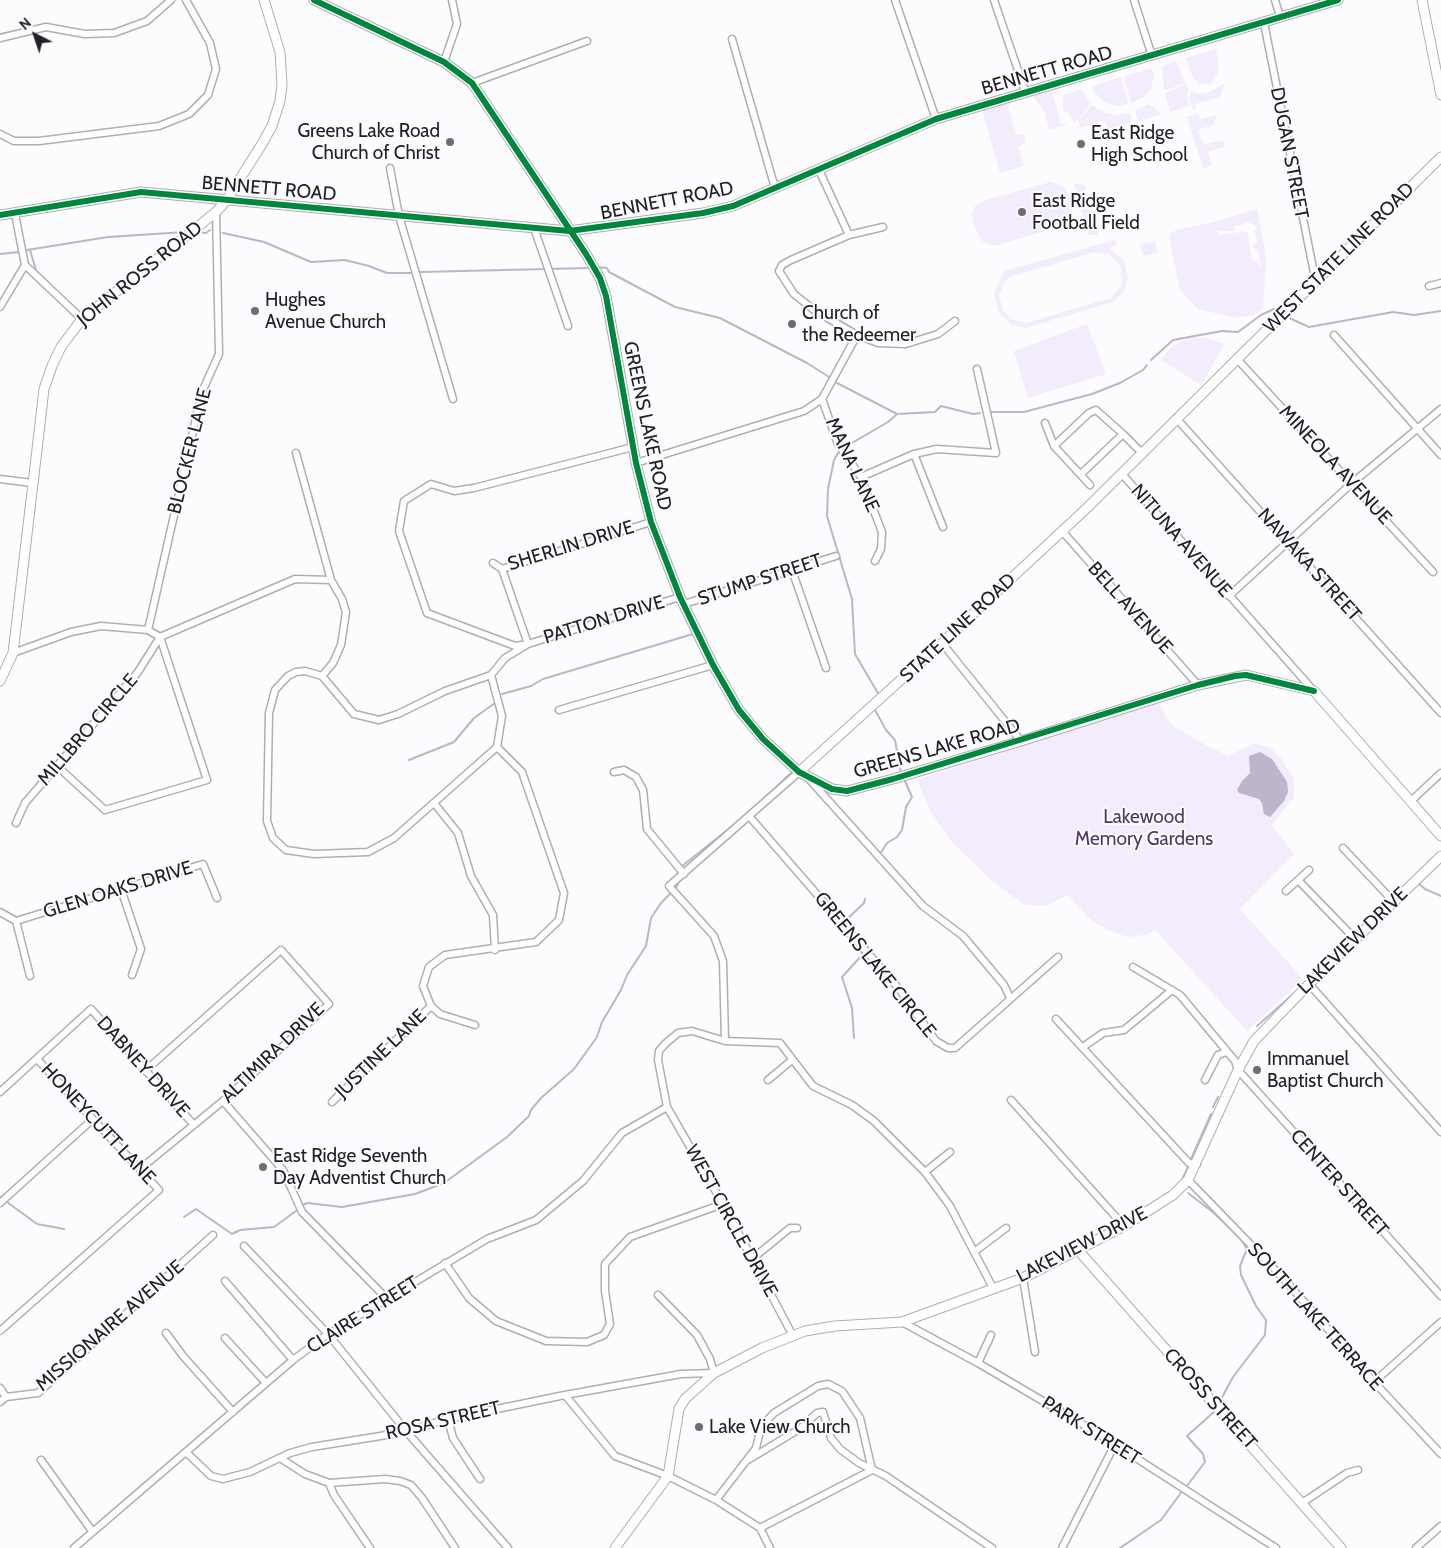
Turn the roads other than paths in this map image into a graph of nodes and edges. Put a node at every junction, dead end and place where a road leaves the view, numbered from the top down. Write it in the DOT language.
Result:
graph roads {
  1 [pos="171,0"];
  2 [pos="186,0"];
  3 [pos="264,0"];
  4 [pos="314,0"];
  5 [pos="452,0"];
  6 [pos="895,0"];
  7 [pos="994,0"];
  8 [pos="1134,0"];
  9 [pos="1275,0"];
  10 [pos="1338,0"];
  11 [pos="1422,0"];
  12 [pos="1280,17"];
  13 [pos="1264,22"];
  14 [pos="0,38"];
  15 [pos="732,39"];
  16 [pos="587,41"];
  17 [pos="1152,56"];
  18 [pos="444,62"];
  19 [pos="472,83"];
  20 [pos="1025,91"];
  21 [pos="1441,95"];
  22 [pos="936,119"];
  23 [pos="0,134"];
  24 [pos="1441,157"];
  25 [pos="390,168"];
  26 [pos="819,170"];
  27 [pos="775,188"];
  28 [pos="226,201"];
  29 [pos="216,212"];
  30 [pos="15,214"];
  31 [pos="0,215"];
  32 [pos="399,216"];
  33 [pos="882,227"];
  34 [pos="534,228"];
  35 [pos="569,231"];
  36 [pos="850,235"];
  37 [pos="25,265"];
  38 [pos="1316,283"];
  39 [pos="1441,283"];
  40 [pos="1428,286"];
  41 [pos="0,307"];
  42 [pos="82,319"];
  43 [pos="955,321"];
  44 [pos="568,326"];
  45 [pos="1334,334"];
  46 [pos="857,335"];
  47 [pos="1237,359"];
  48 [pos="977,369"];
  49 [pos="453,399"];
  50 [pos="822,399"];
  51 [pos="1441,409"];
  52 [pos="1176,418"];
  53 [pos="1045,423"];
  54 [pos="1418,428"];
  55 [pos="1122,434"];
  56 [pos="1054,446"];
  57 [pos="633,447"];
  58 [pos="296,453"];
  59 [pos="1142,453"];
  60 [pos="914,454"];
  61 [pos="1441,455"];
  62 [pos="636,463"];
  63 [pos="1081,474"];
  64 [pos="1122,474"];
  65 [pos="861,477"];
  66 [pos="0,479"];
  67 [pos="32,483"];
  68 [pos="1351,484"];
  69 [pos="1090,486"];
  70 [pos="651,522"];
  71 [pos="943,527"];
  72 [pos="1062,531"];
  73 [pos="1288,542"];
  74 [pos="836,556"];
  75 [pos="875,561"];
  76 [pos="493,563"];
  77 [pos="502,569"];
  78 [pos="792,570"];
  79 [pos="1433,572"];
  80 [pos="331,580"];
  81 [pos="1229,596"];
  82 [pos="682,601"];
  83 [pos="148,630"];
  84 [pos="160,637"];
  85 [pos="942,643"];
  86 [pos="528,644"];
  87 [pos="14,653"];
  88 [pos="713,665"];
  89 [pos="826,668"];
  90 [pos="491,675"];
  91 [pos="322,676"];
  92 [pos="0,681"];
  93 [pos="1198,685"];
  94 [pos="1314,690"];
  95 [pos="559,710"];
  96 [pos="1441,714"];
  97 [pos="1021,741"];
  98 [pos="498,747"];
  99 [pos="57,766"];
  100 [pos="614,772"];
  101 [pos="1441,773"];
  102 [pos="803,774"];
  103 [pos="1410,801"];
  104 [pos="434,803"];
  105 [pos="749,816"];
  106 [pos="16,823"];
  107 [pos="1441,836"];
  108 [pos="1344,848"];
  109 [pos="1441,856"];
  110 [pos="1310,870"];
  111 [pos="681,871"];
  112 [pos="1298,880"];
  113 [pos="121,888"];
  114 [pos="1286,891"];
  115 [pos="217,898"];
  116 [pos="1393,901"];
  117 [pos="0,912"];
  118 [pos="16,921"];
  119 [pos="1355,938"];
  120 [pos="495,950"];
  121 [pos="1058,957"];
  122 [pos="1133,968"];
  123 [pos="132,975"];
  124 [pos="30,976"];
  125 [pos="1309,984"];
  126 [pos="1172,990"];
  127 [pos="1010,998"];
  128 [pos="431,1006"];
  129 [pos="1056,1019"];
  130 [pos="475,1025"];
  131 [pos="725,1040"];
  132 [pos="1083,1047"];
  133 [pos="1226,1052"];
  134 [pos="37,1058"];
  135 [pos="792,1060"];
  136 [pos="1238,1070"];
  137 [pos="145,1071"];
  138 [pos="768,1080"];
  139 [pos="1205,1080"];
  140 [pos="0,1092"];
  141 [pos="1011,1100"];
  142 [pos="223,1101"];
  143 [pos="332,1102"];
  144 [pos="667,1107"];
  145 [pos="93,1119"];
  146 [pos="194,1125"];
  147 [pos="1441,1132"];
  148 [pos="950,1152"];
  149 [pos="1197,1164"];
  150 [pos="140,1169"];
  151 [pos="925,1172"];
  152 [pos="1188,1180"];
  153 [pos="0,1203"];
  154 [pos="723,1204"];
  155 [pos="1124,1226"];
  156 [pos="797,1228"];
  157 [pos="1006,1228"];
  158 [pos="213,1235"];
  159 [pos="244,1246"];
  160 [pos="1078,1250"];
  161 [pos="974,1252"];
  162 [pos="752,1259"];
  163 [pos="445,1263"];
  164 [pos="1023,1278"];
  165 [pos="225,1281"];
  166 [pos="993,1288"];
  167 [pos="658,1295"];
  168 [pos="1441,1296"];
  169 [pos="388,1300"];
  170 [pos="902,1322"];
  171 [pos="1441,1322"];
  172 [pos="0,1331"];
  173 [pos="166,1332"];
  174 [pos="328,1334"];
  175 [pos="991,1335"];
  176 [pos="793,1336"];
  177 [pos="225,1338"];
  178 [pos="1035,1352"];
  179 [pos="293,1360"];
  180 [pos="978,1363"];
  181 [pos="714,1373"];
  182 [pos="1374,1382"];
  183 [pos="266,1383"];
  184 [pos="0,1388"];
  185 [pos="565,1395"];
  186 [pos="6,1397"];
  187 [pos="0,1402"];
  188 [pos="233,1412"];
  189 [pos="448,1419"];
  190 [pos="406,1431"];
  191 [pos="1114,1444"];
  192 [pos="186,1452"];
  193 [pos="1441,1454"];
  194 [pos="280,1458"];
  195 [pos="41,1460"];
  196 [pos="748,1460"];
  197 [pos="872,1470"];
  198 [pos="1358,1470"];
  199 [pos="668,1476"];
  200 [pos="480,1478"];
  201 [pos="329,1483"];
  202 [pos="716,1500"];
  203 [pos="1302,1504"];
  204 [pos="1441,1526"];
  205 [pos="760,1528"];
  206 [pos="92,1531"];
  207 [pos="74,1548"];
  208 [pos="370,1548"];
  209 [pos="455,1548"];
  210 [pos="508,1548"];
  211 [pos="615,1548"];
  212 [pos="770,1548"];
  213 [pos="992,1548"];
  214 [pos="1062,1548"];
  215 [pos="1276,1548"];
  216 [pos="1341,1548"];
  217 [pos="1416,1548"];
  1 -- 14 [label="street"];
  2 -- 23 [label="street"];
  3 -- 28 [label="street, JOHN ROSS ROAD"];
  4 -- 18 [label="street, GREENS LAKE ROAD"];
  5 -- 18 [label="street"];
  6 -- 22 [label="street"];
  7 -- 20 [label="street"];
  8 -- 17 [label="street"];
  9 -- 12 [label="street"];
  10 -- 12 [label="street, BENNETT ROAD"];
  11 -- 21 [label="street"];
  12 -- 13 [label="street, BENNETT ROAD"];
  13 -- 17 [label="street, BENNETT ROAD"];
  13 -- 38 [label="street, DUGAN STREET"];
  15 -- 27 [label="street"];
  16 -- 19 [label="street"];
  17 -- 20 [label="street, BENNETT ROAD"];
  18 -- 19 [label="street, GREENS LAKE ROAD"];
  19 -- 35 [label="street, GREENS LAKE ROAD"];
  20 -- 22 [label="street, BENNETT ROAD"];
  22 -- 26 [label="street, BENNETT ROAD"];
  24 -- 38 [label="street, WEST STATE LINE ROAD"];
  25 -- 32 [label="street"];
  26 -- 27 [label="street, BENNETT ROAD"];
  26 -- 36 [label="street"];
  27 -- 35 [label="street, BENNETT ROAD"];
  28 -- 29 [label="street, JOHN ROSS ROAD"];
  28 -- 30 [label="street, BENNETT ROAD"];
  28 -- 32 [label="street, BENNETT ROAD"];
  29 -- 42 [label="street, JOHN ROSS ROAD"];
  29 -- 83 [label="street, BLOCKER LANE"];
  30 -- 31 [label="street, BENNETT ROAD"];
  30 -- 37 [label="street"];
  32 -- 34 [label="street, BENNETT ROAD"];
  32 -- 49 [label="street"];
  33 -- 36 [label="street"];
  34 -- 35 [label="street, BENNETT ROAD"];
  34 -- 44 [label="street"];
  35 -- 57 [label="street, GREENS LAKE ROAD"];
  36 -- 46 [label="street"];
  37 -- 41 [label="street"];
  37 -- 42 [label="street"];
  38 -- 47 [label="street, WEST STATE LINE ROAD"];
  39 -- 40 [label="street"];
  42 -- 67 [label="street, JOHN ROSS ROAD"];
  43 -- 46 [label="street"];
  45 -- 54 [label="street"];
  46 -- 50 [label="street"];
  47 -- 52 [label="street, STATE LINE ROAD"];
  47 -- 68 [label="street, MINEOLA AVENUE"];
  48 -- 60 [label="street"];
  50 -- 62 [label="street"];
  50 -- 65 [label="street, MANA LANE"];
  51 -- 54 [label="street"];
  52 -- 59 [label="street, STATE LINE ROAD"];
  52 -- 73 [label="street, NAWAKA STREET"];
  53 -- 56 [label="street"];
  54 -- 61 [label="street"];
  54 -- 68 [label="street"];
  55 -- 56 [label="street"];
  55 -- 59 [label="street"];
  55 -- 63 [label="street"];
  56 -- 63 [label="street"];
  57 -- 62 [label="street, GREENS LAKE ROAD"];
  57 -- 86 [label="street"];
  58 -- 80 [label="street"];
  59 -- 64 [label="street, STATE LINE ROAD"];
  60 -- 65 [label="street"];
  60 -- 71 [label="street"];
  62 -- 70 [label="street, GREENS LAKE ROAD"];
  63 -- 69 [label="street"];
  64 -- 72 [label="street, STATE LINE ROAD"];
  64 -- 81 [label="street, NITUNA AVENUE"];
  65 -- 75 [label="street, MANA LANE"];
  66 -- 67 [label="street"];
  67 -- 87 [label="street, JOHN ROSS ROAD"];
  68 -- 73 [label="street"];
  68 -- 79 [label="street, MINEOLA AVENUE"];
  70 -- 77 [label="street, SHERLIN DRIVE"];
  70 -- 82 [label="street, GREENS LAKE ROAD"];
  72 -- 85 [label="street, STATE LINE ROAD"];
  72 -- 93 [label="street, BELL AVENUE"];
  73 -- 81 [label="street"];
  73 -- 96 [label="street, NAWAKA STREET"];
  74 -- 78 [label="street, STUMP STREET"];
  76 -- 77 [label="street, SHERLIN DRIVE"];
  77 -- 86 [label="street"];
  78 -- 82 [label="street, STUMP STREET"];
  78 -- 89 [label="street"];
  80 -- 84 [label="street"];
  80 -- 91 [label="street"];
  81 -- 94 [label="street, NITUNA AVENUE"];
  82 -- 86 [label="street, PATTON DRIVE"];
  82 -- 88 [label="street, GREENS LAKE ROAD"];
  83 -- 84 [label="street"];
  83 -- 87 [label="street"];
  84 -- 99 [label="street, MILLBRO CIRCLE"];
  84 -- 99 [label="street"];
  85 -- 97 [label="street"];
  85 -- 102 [label="street, STATE LINE ROAD"];
  86 -- 90 [label="street"];
  87 -- 92 [label="street, JOHN ROSS ROAD"];
  88 -- 95 [label="street"];
  88 -- 102 [label="street, GREENS LAKE ROAD"];
  90 -- 91 [label="street"];
  90 -- 98 [label="street"];
  91 -- 104 [label="street"];
  93 -- 94 [label="street, GREENS LAKE ROAD"];
  93 -- 97 [label="street, GREENS LAKE ROAD"];
  94 -- 103 [label="street"];
  97 -- 102 [label="street, GREENS LAKE ROAD"];
  98 -- 104 [label="street"];
  98 -- 120 [label="street"];
  99 -- 106 [label="street, MILLBRO CIRCLE"];
  100 -- 111 [label="street"];
  101 -- 103 [label="street"];
  102 -- 105 [label="street, STATE LINE ROAD"];
  102 -- 127 [label="street"];
  103 -- 107 [label="street"];
  104 -- 120 [label="street"];
  105 -- 111 [label="street, STATE LINE ROAD"];
  105 -- 127 [label="street, GREENS LAKE CIRCLE"];
  108 -- 116 [label="street"];
  109 -- 116 [label="street, LAKEVIEW DRIVE"];
  110 -- 112 [label="street"];
  111 -- 131 [label="street, STATE LINE ROAD"];
  112 -- 114 [label="street"];
  112 -- 119 [label="street"];
  113 -- 115 [label="street, GLEN OAKS DRIVE"];
  113 -- 118 [label="street, GLEN OAKS DRIVE"];
  113 -- 123 [label="street"];
  116 -- 119 [label="street, LAKEVIEW DRIVE"];
  117 -- 118 [label="street"];
  118 -- 124 [label="street"];
  119 -- 125 [label="street, LAKEVIEW DRIVE"];
  120 -- 128 [label="street"];
  121 -- 127 [label="street"];
  122 -- 126 [label="street, CENTER STREET"];
  125 -- 136 [label="street, LAKEVIEW DRIVE"];
  125 -- 147 [label="street"];
  126 -- 132 [label="street"];
  126 -- 133 [label="street, CENTER STREET"];
  128 -- 130 [label="street"];
  128 -- 143 [label="street, JUSTINE LANE"];
  129 -- 132 [label="street"];
  131 -- 135 [label="street, WEST CIRCLE DRIVE"];
  131 -- 144 [label="street, WEST CIRCLE DRIVE"];
  132 -- 149 [label="street"];
  133 -- 136 [label="street, CENTER STREET"];
  133 -- 139 [label="street"];
  134 -- 137 [label="street, DABNEY DRIVE"];
  134 -- 140 [label="street"];
  134 -- 145 [label="street, HONEYCUTT LANE"];
  135 -- 138 [label="street"];
  135 -- 151 [label="street"];
  136 -- 149 [label="street, LAKEVIEW DRIVE"];
  136 -- 168 [label="street, CENTER STREET"];
  137 -- 142 [label="street, ALTIMIRA DRIVE"];
  137 -- 146 [label="street, DABNEY DRIVE"];
  141 -- 155 [label="street"];
  142 -- 146 [label="street, ALTIMIRA DRIVE"];
  142 -- 169 [label="street"];
  144 -- 154 [label="street, WEST CIRCLE DRIVE"];
  144 -- 163 [label="street, CLAIRE STREET"];
  145 -- 150 [label="street, HONEYCUTT LANE"];
  145 -- 153 [label="street"];
  146 -- 150 [label="street, ALTIMIRA DRIVE"];
  148 -- 151 [label="street"];
  149 -- 152 [label="street, LAKEVIEW DRIVE"];
  150 -- 172 [label="street, HONEYCUTT LANE"];
  151 -- 161 [label="street"];
  152 -- 155 [label="street, LAKEVIEW DRIVE"];
  152 -- 182 [label="street, SOUTH LAKE TERRACE"];
  154 -- 162 [label="street, WEST CIRCLE DRIVE"];
  154 -- 163 [label="street"];
  155 -- 160 [label="street, LAKEVIEW DRIVE"];
  156 -- 162 [label="street"];
  157 -- 161 [label="street"];
  158 -- 186 [label="street, MISSIONAIRE AVENUE"];
  159 -- 174 [label="street"];
  160 -- 164 [label="street, LAKEVIEW DRIVE"];
  160 -- 203 [label="street, CROSS STREET"];
  161 -- 166 [label="street"];
  162 -- 176 [label="street, WEST CIRCLE DRIVE"];
  163 -- 169 [label="street, CLAIRE STREET"];
  164 -- 166 [label="street, LAKEVIEW DRIVE"];
  164 -- 178 [label="street"];
  165 -- 179 [label="street"];
  166 -- 170 [label="street, LAKEVIEW DRIVE"];
  167 -- 181 [label="street"];
  169 -- 174 [label="street, CLAIRE STREET"];
  170 -- 176 [label="street, LAKEVIEW DRIVE"];
  170 -- 180 [label="street, PARK STREET"];
  171 -- 182 [label="street"];
  173 -- 188 [label="street"];
  174 -- 179 [label="street, CLAIRE STREET"];
  174 -- 190 [label="street"];
  175 -- 180 [label="street"];
  176 -- 181 [label="street, LAKEVIEW DRIVE"];
  177 -- 183 [label="street"];
  179 -- 183 [label="street, CLAIRE STREET"];
  180 -- 191 [label="street, PARK STREET"];
  181 -- 185 [label="street, ROSA STREET"];
  181 -- 199 [label="street, LAKEVIEW DRIVE"];
  182 -- 193 [label="street, SOUTH LAKE TERRACE"];
  183 -- 188 [label="street, CLAIRE STREET"];
  184 -- 186 [label="street"];
  185 -- 189 [label="street, ROSA STREET"];
  185 -- 199 [label="street"];
  186 -- 187 [label="street"];
  188 -- 192 [label="street, CLAIRE STREET"];
  189 -- 190 [label="street, ROSA STREET"];
  189 -- 200 [label="street"];
  190 -- 194 [label="street, ROSA STREET"];
  190 -- 210 [label="street"];
  191 -- 214 [label="street"];
  191 -- 215 [label="street, PARK STREET"];
  192 -- 194 [label="street, ROSA STREET"];
  192 -- 206 [label="street, CLAIRE STREET"];
  194 -- 201 [label="street"];
  195 -- 206 [label="street"];
  196 -- 197 [label="street"];
  196 -- 197 [label="street"];
  196 -- 202 [label="street"];
  197 -- 205 [label="street"];
  197 -- 213 [label="street"];
  198 -- 203 [label="street"];
  199 -- 202 [label="street"];
  199 -- 211 [label="street, LAKEVIEW DRIVE"];
  201 -- 208 [label="street"];
  201 -- 209 [label="street"];
  202 -- 205 [label="street"];
  203 -- 216 [label="street, CROSS STREET"];
  204 -- 217 [label="street"];
  205 -- 212 [label="street"];
  206 -- 207 [label="street, CLAIRE STREET"];
}
